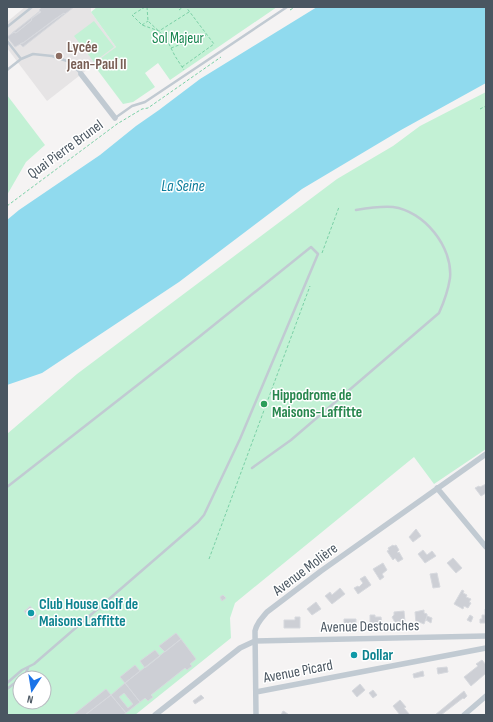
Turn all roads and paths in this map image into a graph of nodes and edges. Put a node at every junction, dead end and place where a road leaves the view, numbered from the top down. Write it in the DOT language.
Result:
graph roads {
  1 [pos="32,7"];
  2 [pos="146,7"];
  3 [pos="183,7"];
  4 [pos="186,7"];
  5 [pos="287,7"];
  6 [pos="179,10"];
  7 [pos="189,11"];
  8 [pos="148,21"];
  9 [pos="142,25"];
  10 [pos="7,27"];
  11 [pos="159,31"];
  12 [pos="207,35"];
  13 [pos="7,41"];
  14 [pos="171,48"];
  15 [pos="21,59"];
  16 [pos="7,70"];
  17 [pos="81,74"];
  18 [pos="486,106"];
  19 [pos="480,109"];
  20 [pos="115,118"];
  21 [pos="117,124"];
  22 [pos="7,206"];
  23 [pos="339,207"];
  24 [pos="356,210"];
  25 [pos="320,259"];
  26 [pos="311,282"];
  27 [pos="486,454"];
  28 [pos="252,468"];
  29 [pos="7,487"];
  30 [pos="437,488"];
  31 [pos="486,547"];
  32 [pos="208,559"];
  33 [pos="486,636"];
  34 [pos="255,641"];
  35 [pos="486,648"];
  36 [pos="28,667"];
  37 [pos="27,670"];
  38 [pos="7,683"];
  39 [pos="256,692"];
  40 [pos="486,696"];
  41 [pos="155,715"];
  42 [pos="256,715"];
  43 [pos="464,715"];
  1 -- 10 [label="lane"];
  2 -- 8 [label="path"];
  2 -- 9 [label="path"];
  3 -- 6 [label="path"];
  4 -- 7 [label="path"];
  5 -- 20 [label="lane, Quai Pierre Brunel"];
  7 -- 11 [label="path"];
  7 -- 12 [label="path"];
  8 -- 9 [label="path"];
  8 -- 11 [label="path"];
  9 -- 11 [label="path"];
  11 -- 14 [label="path"];
  12 -- 14 [label="path"];
  12 -- 14 [label="path"];
  13 -- 15 [label="lane"];
  15 -- 16 [label="lane"];
  15 -- 17 [label="lane"];
  17 -- 20 [label="street"];
  18 -- 19 [label="path"];
  21 -- 22 [label="path, Quai Pierre Brunel"];
  23 -- 25 [label="path"];
  24 -- 28 [label="lane"];
  26 -- 32 [label="path"];
  27 -- 30 [label="street, Avenue Molière"];
  29 -- 36 [label="lane"];
  30 -- 31 [label="street"];
  30 -- 34 [label="street, Avenue Molière"];
  33 -- 34 [label="street, Avenue Destouches"];
  34 -- 39 [label="street, Avenue Molière"];
  34 -- 41 [label="street"];
  35 -- 39 [label="street, Avenue Picard"];
  36 -- 37 [label="lane"];
  36 -- 38 [label="lane"];
  39 -- 42 [label="street, Avenue Molière"];
  40 -- 43 [label="street"];
}
